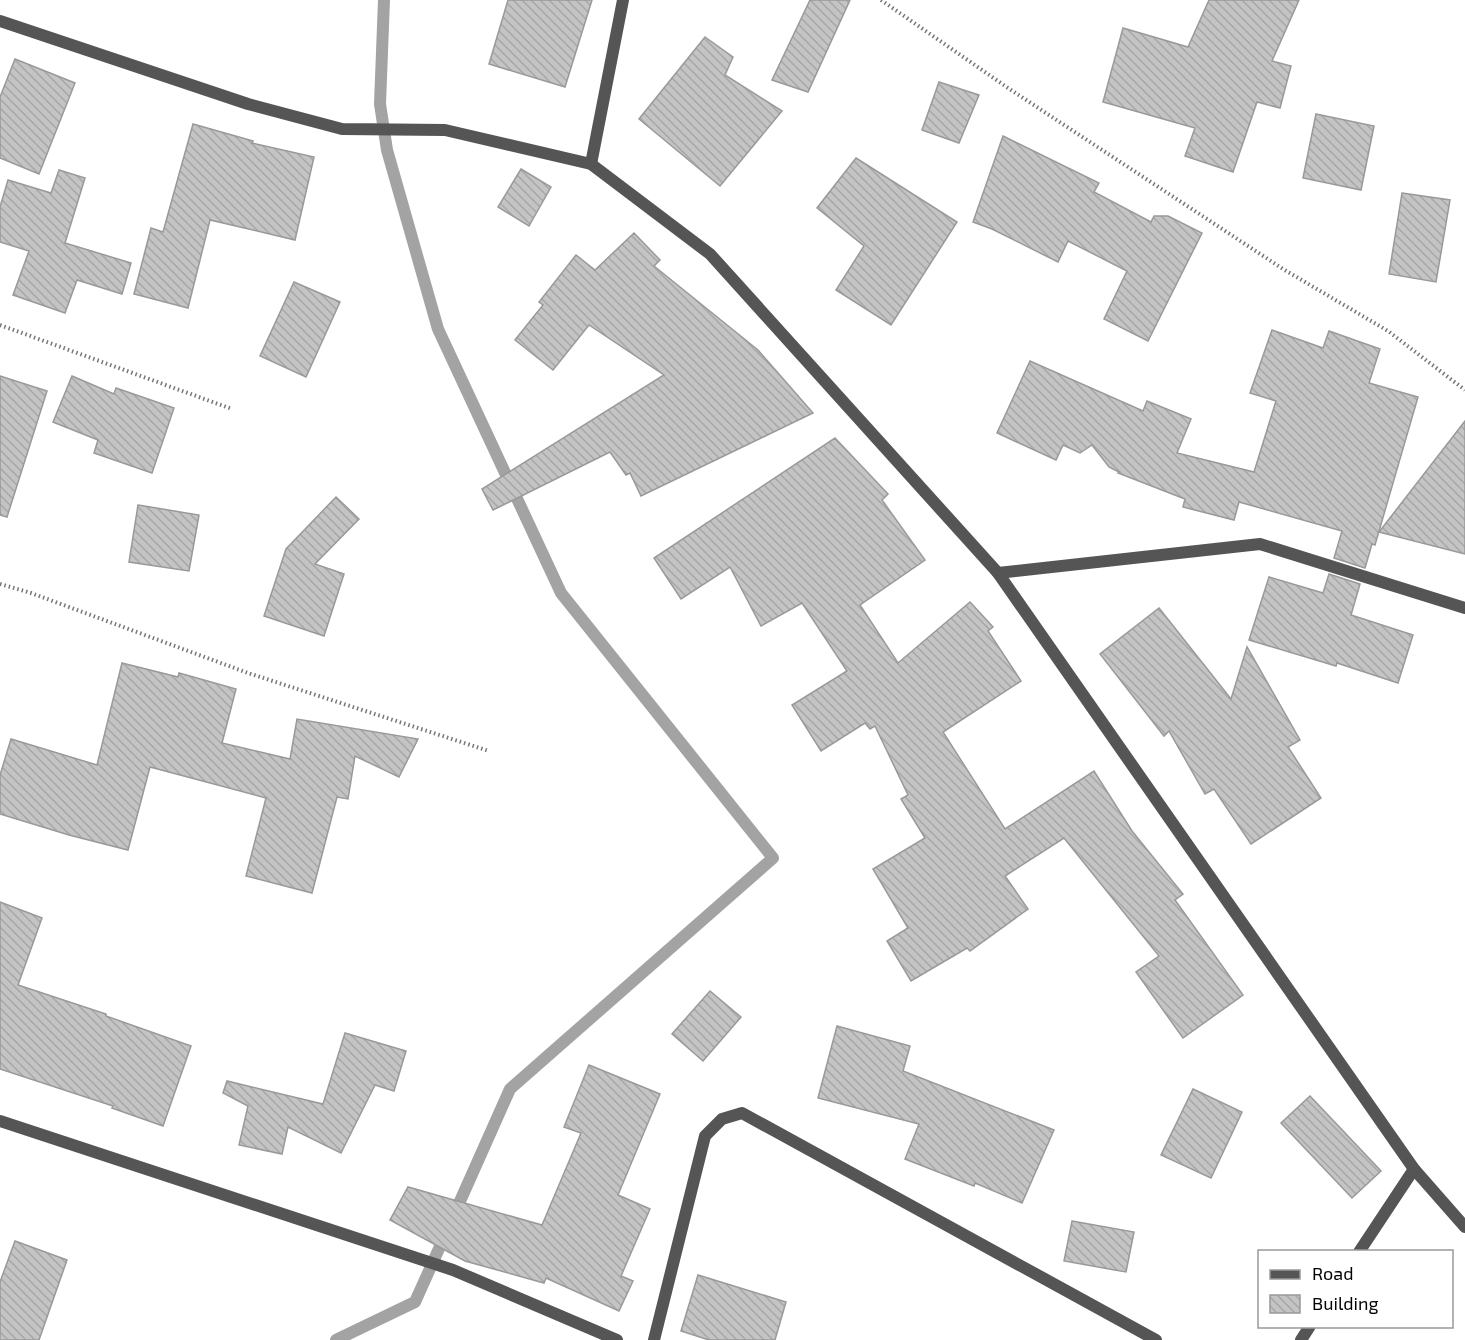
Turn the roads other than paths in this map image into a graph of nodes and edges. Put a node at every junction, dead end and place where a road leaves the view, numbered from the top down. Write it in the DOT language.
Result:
graph roads {
  1 [pos="623,0"];
  2 [pos="0,21"];
  3 [pos="591,164"];
  4 [pos="998,573"];
  5 [pos="1465,608"];
  6 [pos="0,1121"];
  7 [pos="1414,1168"];
  8 [pos="1465,1227"];
  9 [pos="1360,1250"];
  10 [pos="617,1340"];
  11 [pos="654,1340"];
  12 [pos="1156,1340"];
  1 -- 3 [label="street"];
  2 -- 3 [label="street"];
  3 -- 4 [label="street"];
  4 -- 5 [label="street"];
  4 -- 7 [label="street"];
  6 -- 10 [label="street"];
  7 -- 8 [label="street"];
  7 -- 9 [label="street"];
  11 -- 12 [label="street"];
}
